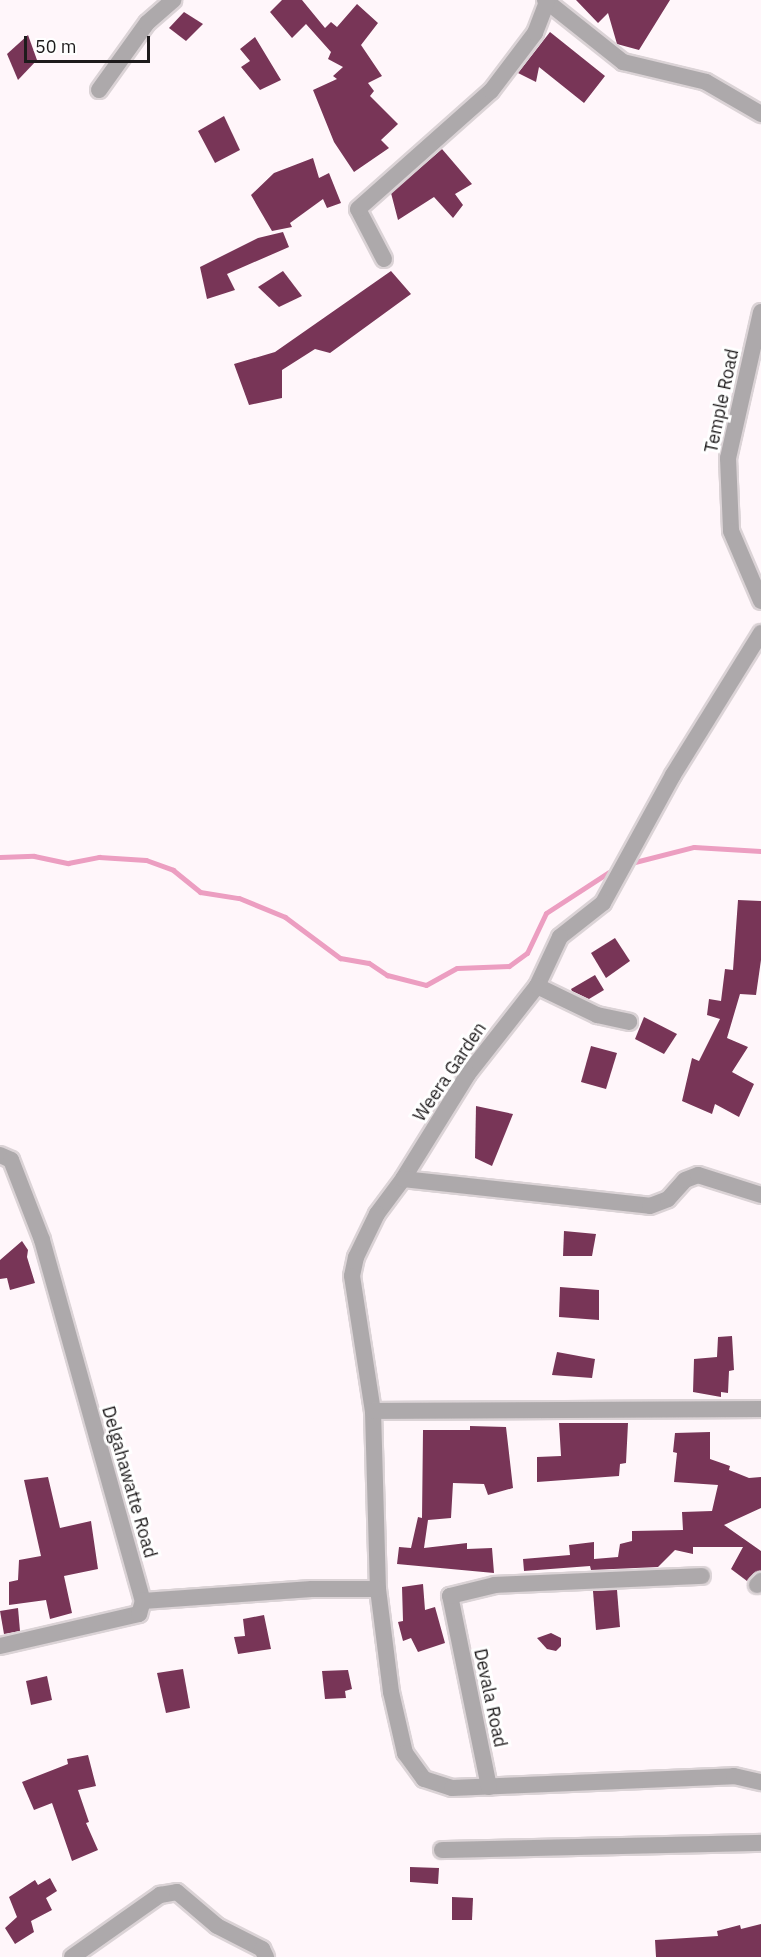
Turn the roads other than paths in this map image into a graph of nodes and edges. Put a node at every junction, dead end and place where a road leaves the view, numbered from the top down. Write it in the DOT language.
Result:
graph roads {
  1 [pos="173,0"];
  2 [pos="546,1"];
  3 [pos="99,90"];
  4 [pos="761,114"];
  5 [pos="384,259"];
  6 [pos="761,312"];
  7 [pos="761,601"];
  8 [pos="761,633"];
  9 [pos="537,986"];
  10 [pos="629,1022"];
  11 [pos="0,1155"];
  12 [pos="403,1179"];
  13 [pos="761,1195"];
  14 [pos="760,1410"];
  15 [pos="373,1412"];
  16 [pos="702,1576"];
  17 [pos="378,1589"];
  18 [pos="143,1601"];
  19 [pos="0,1647"];
  20 [pos="761,1782"];
  21 [pos="489,1787"];
  22 [pos="761,1843"];
  23 [pos="442,1850"];
  24 [pos="72,1957"];
  25 [pos="266,1957"];
  1 -- 3 [label="street"];
  2 -- 4 [label="street"];
  2 -- 5 [label="street"];
  6 -- 7 [label="street, Temple Road"];
  8 -- 9 [label="street, Weera Garden"];
  9 -- 10 [label="street"];
  9 -- 12 [label="street, Weera Garden"];
  11 -- 18 [label="street, Delgahawatte Road"];
  12 -- 13 [label="street"];
  12 -- 15 [label="street, Weera Garden"];
  14 -- 15 [label="street"];
  15 -- 17 [label="street, Weera Garden"];
  16 -- 21 [label="street, Devala Road"];
  17 -- 18 [label="street"];
  17 -- 21 [label="street, Weera Garden"];
  18 -- 19 [label="street"];
  20 -- 21 [label="street"];
  22 -- 23 [label="street"];
  24 -- 25 [label="street"];
}
